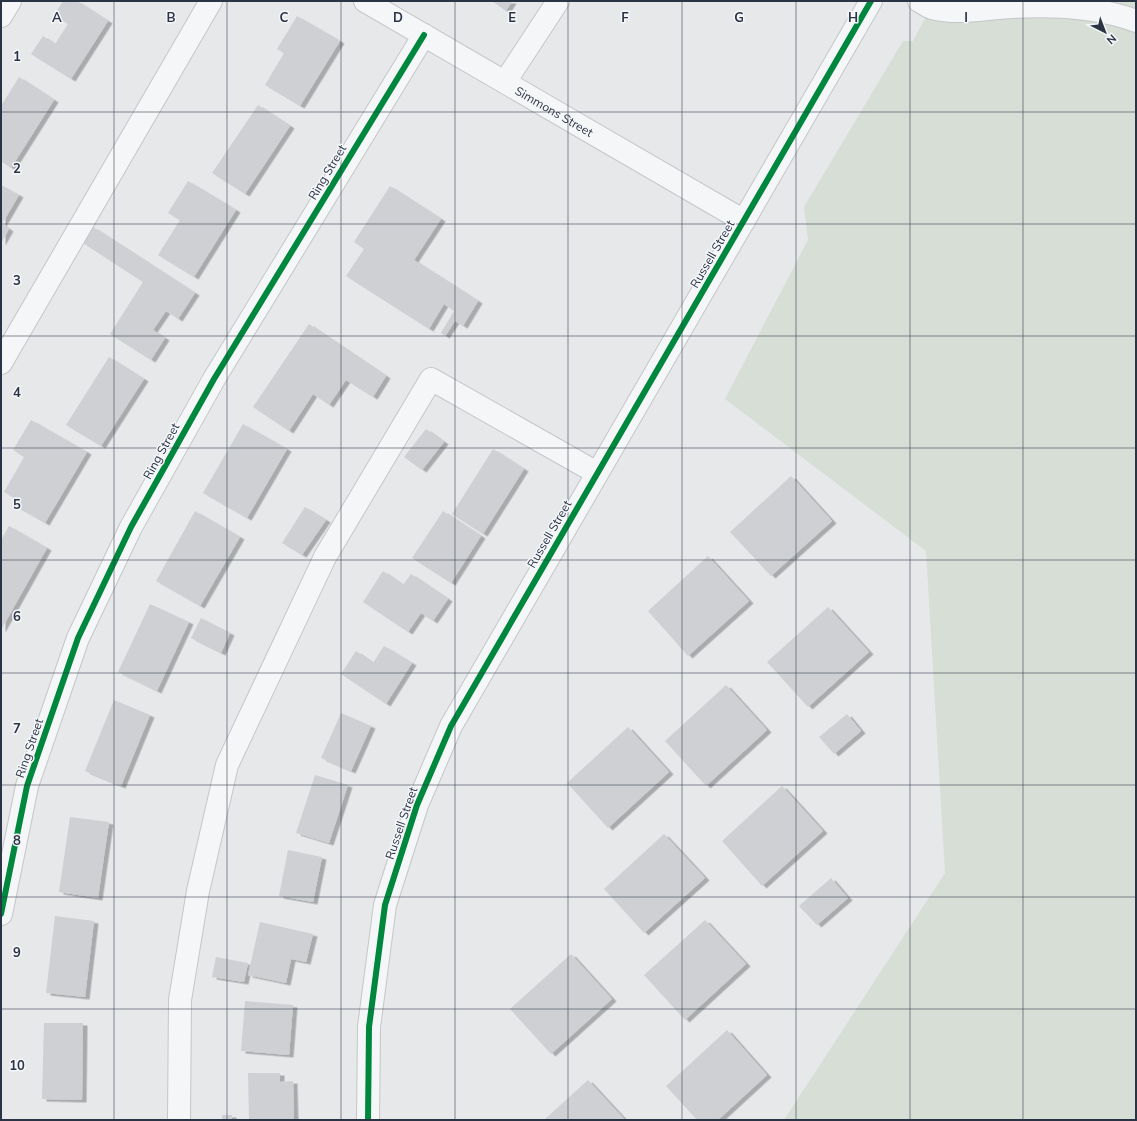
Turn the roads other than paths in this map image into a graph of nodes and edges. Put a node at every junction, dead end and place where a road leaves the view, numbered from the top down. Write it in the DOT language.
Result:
graph roads {
  1 [pos="10,1"];
  2 [pos="211,1"];
  3 [pos="365,1"];
  4 [pos="558,1"];
  5 [pos="871,1"];
  6 [pos="918,1"];
  7 [pos="1,16"];
  8 [pos="1136,21"];
  9 [pos="424,35"];
  10 [pos="505,82"];
  11 [pos="744,221"];
  12 [pos="1,363"];
  13 [pos="597,474"];
  14 [pos="1,914"];
  15 [pos="179,1120"];
  16 [pos="368,1120"];
  1 -- 7 [label="street"];
  2 -- 12 [label="street"];
  3 -- 9 [label="street, Simmons Street"];
  4 -- 10 [label="street"];
  5 -- 11 [label="street, Russell Street"];
  6 -- 8 [label="street"];
  9 -- 10 [label="street, Simmons Street"];
  9 -- 14 [label="street, Ring Street"];
  10 -- 11 [label="street, Simmons Street"];
  11 -- 13 [label="street, Russell Street"];
  13 -- 15 [label="street"];
  13 -- 16 [label="street, Russell Street"];
}
